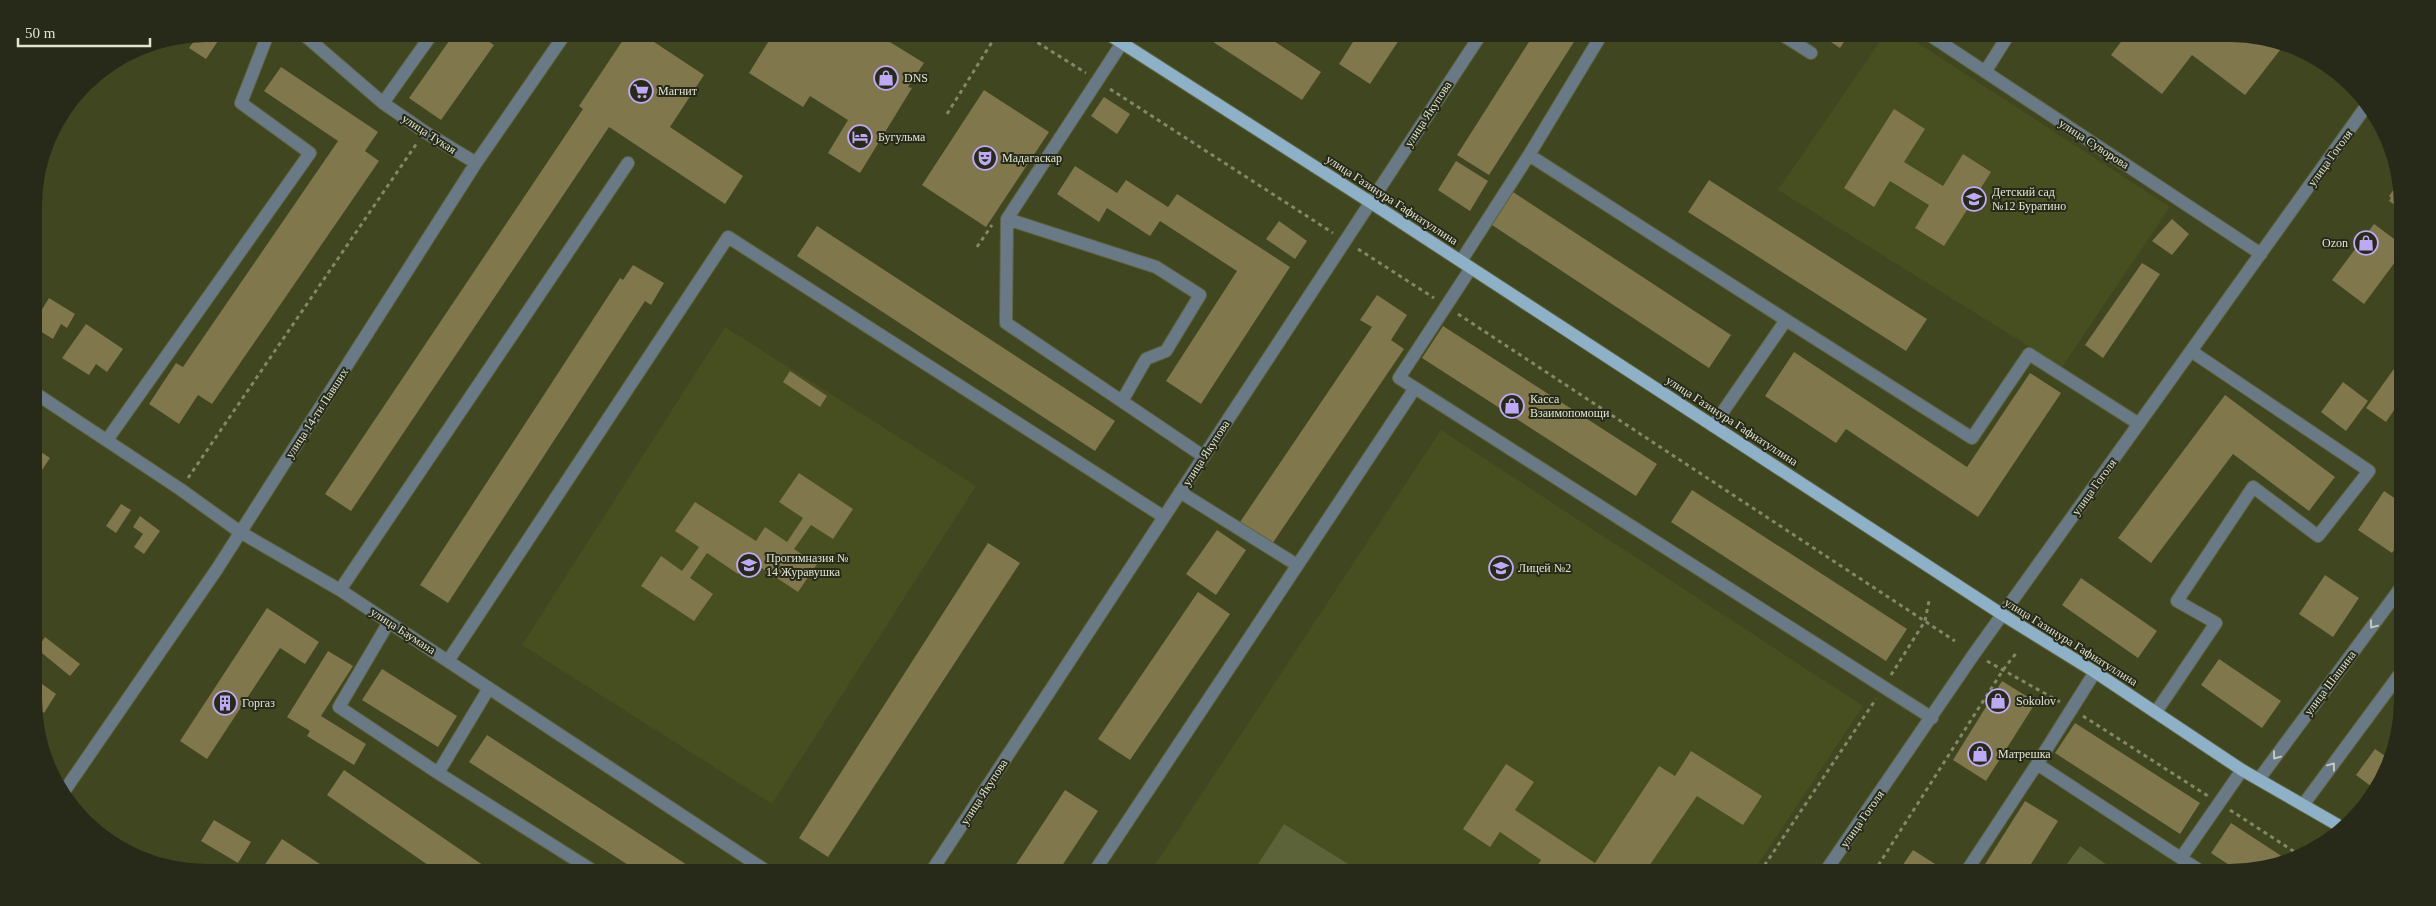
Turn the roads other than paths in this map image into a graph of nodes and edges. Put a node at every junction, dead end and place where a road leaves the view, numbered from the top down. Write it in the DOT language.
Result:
graph roads {
  1 [pos="265,42"];
  2 [pos="312,42"];
  3 [pos="426,42"];
  4 [pos="559,42"];
  5 [pos="1476,42"];
  6 [pos="1597,42"];
  7 [pos="1794,42"];
  8 [pos="1940,42"];
  9 [pos="2004,42"];
  10 [pos="1122,43"];
  11 [pos="1811,53"];
  12 [pos="1985,72"];
  13 [pos="383,103"];
  14 [pos="2363,111"];
  15 [pos="1529,155"];
  16 [pos="476,163"];
  17 [pos="628,163"];
  18 [pos="1370,202"];
  19 [pos="1007,219"];
  20 [pos="2261,254"];
  21 [pos="1466,264"];
  22 [pos="1786,320"];
  23 [pos="2191,351"];
  24 [pos="1414,388"];
  25 [pos="43,398"];
  26 [pos="1122,401"];
  27 [pos="2139,424"];
  28 [pos="1713,426"];
  29 [pos="107,440"];
  30 [pos="1203,456"];
  31 [pos="1180,492"];
  32 [pos="1164,517"];
  33 [pos="240,532"];
  34 [pos="1297,565"];
  35 [pos="340,590"];
  36 [pos="2394,597"];
  37 [pos="2003,615"];
  38 [pos="389,622"];
  39 [pos="448,661"];
  40 [pos="2095,672"];
  41 [pos="2394,682"];
  42 [pos="489,688"];
  43 [pos="2156,712"];
  44 [pos="1932,718"];
  45 [pos="2036,764"];
  46 [pos="2242,770"];
  47 [pos="438,773"];
  48 [pos="2258,779"];
  49 [pos="67,786"];
  50 [pos="2303,805"];
  51 [pos="2335,824"];
  52 [pos="2181,858"];
  53 [pos="1831,863"];
  54 [pos="1972,863"];
  55 [pos="2189,863"];
  56 [pos="582,864"];
  57 [pos="755,864"];
  58 [pos="936,864"];
  59 [pos="1100,864"];
  1 -- 29 [label="street"];
  2 -- 13 [label="street, улица Тукая"];
  3 -- 13 [label="street"];
  4 -- 16 [label="street, улица 14-ти Павших"];
  5 -- 18 [label="street, улица Якупова"];
  6 -- 15 [label="street"];
  7 -- 11 [label="street"];
  8 -- 12 [label="street, улица Суворова"];
  9 -- 12 [label="street"];
  10 -- 18 [label="main road, улица Газинура Гафиатуллина"];
  10 -- 19 [label="street"];
  12 -- 20 [label="street, улица Суворова"];
  13 -- 16 [label="street, улица Тукая"];
  14 -- 20 [label="street, улица Гоголя"];
  15 -- 21 [label="street"];
  15 -- 22 [label="street"];
  16 -- 33 [label="street, улица 14-ти Павших"];
  17 -- 35 [label="street"];
  18 -- 21 [label="main road, улица Газинура Гафиатуллина"];
  18 -- 30 [label="street, улица Якупова"];
  19 -- 26 [label="street"];
  19 -- 26 [label="street"];
  20 -- 23 [label="street, улица Гоголя"];
  21 -- 24 [label="street"];
  21 -- 28 [label="main road, улица Газинура Гафиатуллина"];
  22 -- 27 [label="street"];
  22 -- 28 [label="street"];
  23 -- 27 [label="street, улица Гоголя"];
  23 -- 43 [label="street"];
  24 -- 34 [label="street"];
  24 -- 44 [label="street"];
  25 -- 29 [label="street, улица Баумана"];
  26 -- 30 [label="street"];
  27 -- 37 [label="street, улица Гоголя"];
  28 -- 37 [label="main road, улица Газинура Гафиатуллина"];
  29 -- 33 [label="street, улица Баумана"];
  30 -- 31 [label="street, улица Якупова"];
  31 -- 32 [label="street, улица Якупова"];
  31 -- 34 [label="street"];
  32 -- 39 [label="street"];
  32 -- 58 [label="street, улица Якупова"];
  33 -- 35 [label="street, улица Баумана"];
  33 -- 49 [label="street, улица 14-ти Павших"];
  34 -- 59 [label="street"];
  35 -- 38 [label="street, улица Баумана"];
  36 -- 48 [label="street, улица Шашина, one-way"];
  37 -- 40 [label="main road, улица Газинура Гафиатуллина"];
  37 -- 44 [label="street, улица Гоголя"];
  38 -- 39 [label="street, улица Баумана"];
  38 -- 47 [label="street"];
  39 -- 42 [label="street, улица Баумана"];
  40 -- 43 [label="main road, улица Газинура Гафиатуллина"];
  40 -- 45 [label="street"];
  50 -- 41 [label="street, one-way"];
  42 -- 47 [label="street"];
  42 -- 57 [label="street, улица Баумана"];
  43 -- 46 [label="main road, улица Газинура Гафиатуллина"];
  44 -- 53 [label="street, улица Гоголя"];
  45 -- 52 [label="street"];
  45 -- 54 [label="street"];
  46 -- 48 [label="main road, улица Газинура Гафиатуллина"];
  46 -- 52 [label="street"];
  47 -- 56 [label="street"];
  48 -- 50 [label="main road, улица Газинура Гафиатуллина"];
  50 -- 51 [label="main road, улица Газинура Гафиатуллина"];
  52 -- 55 [label="street"];
}
